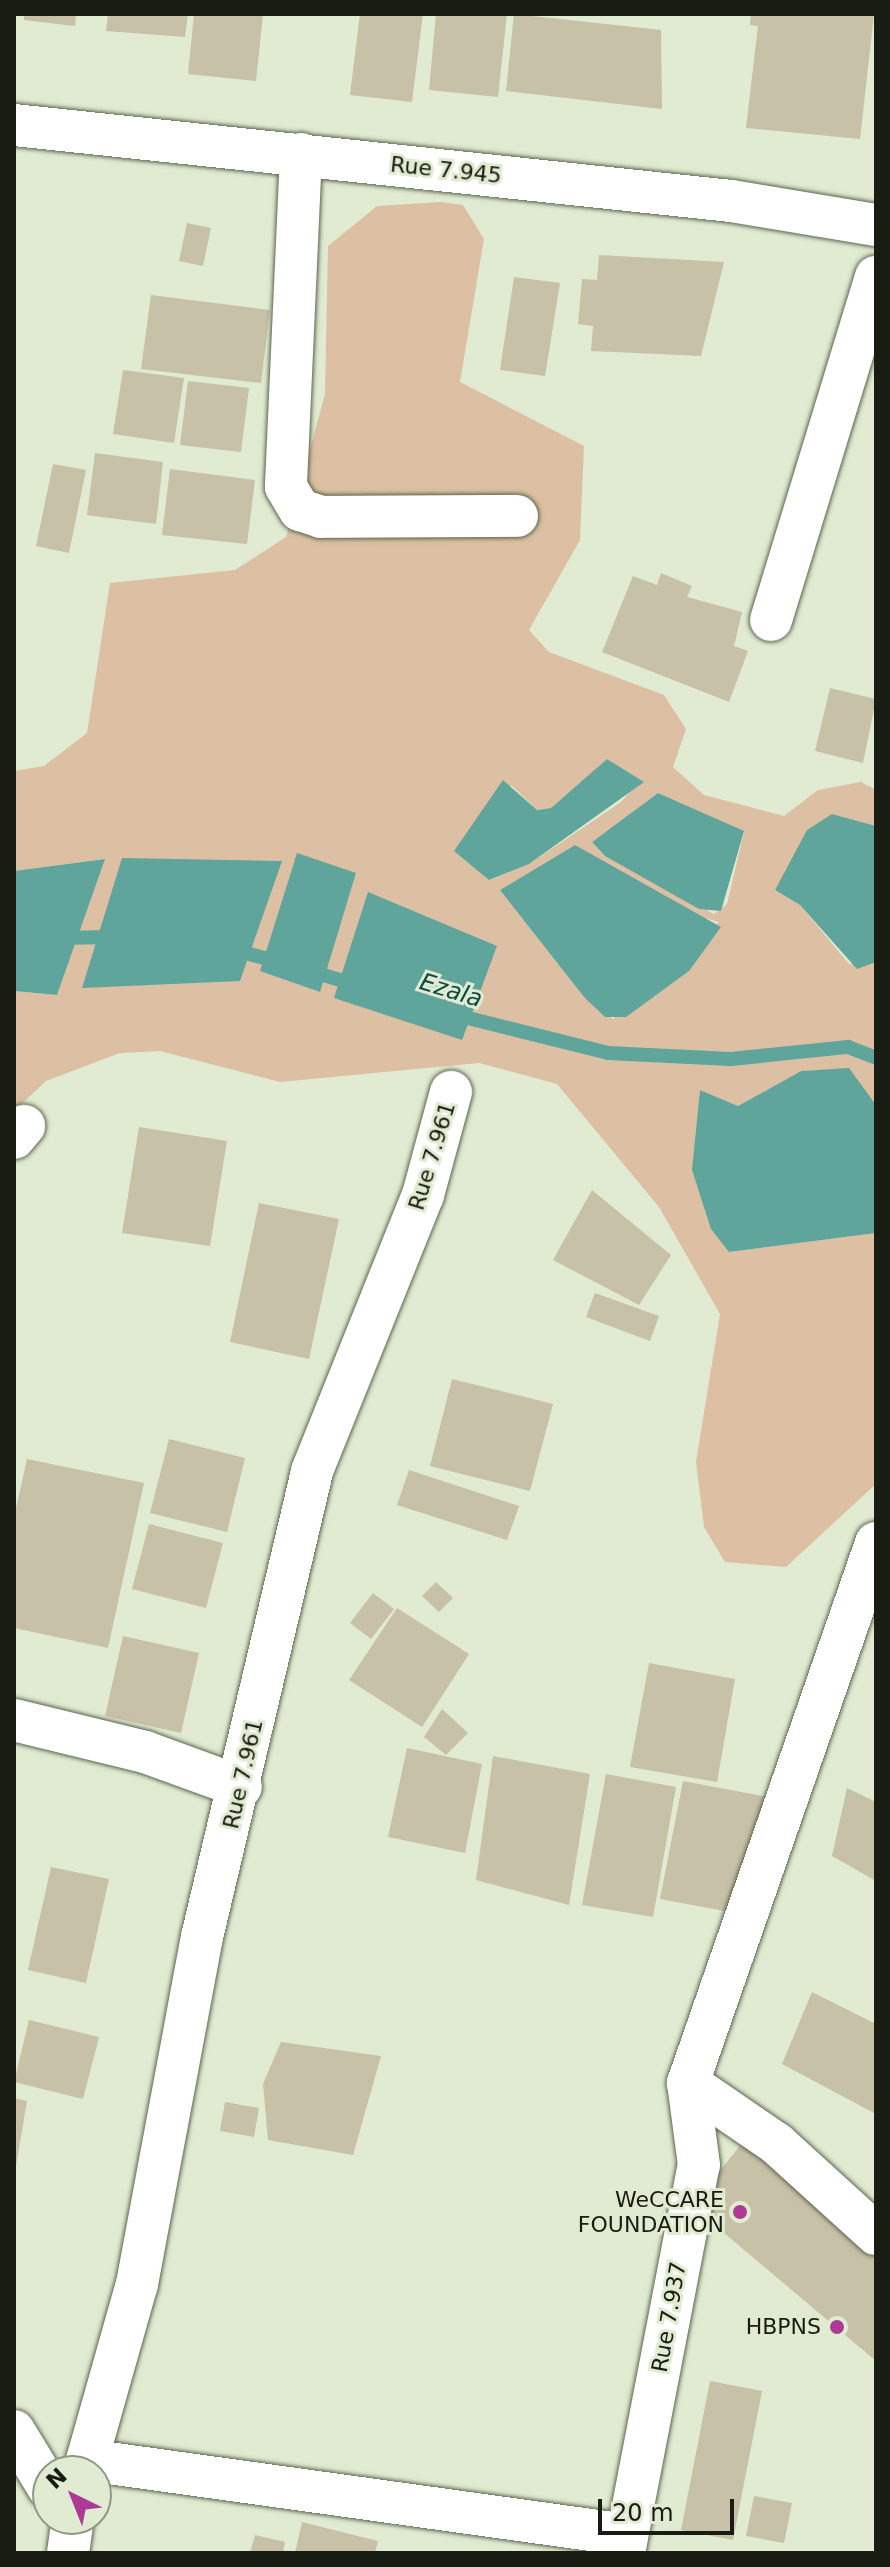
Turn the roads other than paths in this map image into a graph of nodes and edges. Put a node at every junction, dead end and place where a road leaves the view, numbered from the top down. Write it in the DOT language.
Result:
graph roads {
  1 [pos="14,125"];
  2 [pos="301,154"];
  3 [pos="876,225"];
  4 [pos="876,277"];
  5 [pos="517,516"];
  6 [pos="771,620"];
  7 [pos="451,1092"];
  8 [pos="876,1543"];
  9 [pos="14,1720"];
  10 [pos="241,1787"];
  11 [pos="688,2083"];
  12 [pos="876,2234"];
  13 [pos="14,2431"];
  14 [pos="88,2455"];
  15 [pos="32,2461"];
  16 [pos="112,2469"];
  17 [pos="625,2544"];
  1 -- 2 [label="street, Rue 7.945"];
  2 -- 3 [label="street, Rue 7.945"];
  2 -- 5 [label="street"];
  4 -- 6 [label="street"];
  7 -- 10 [label="street, Rue 7.961"];
  8 -- 11 [label="street"];
  9 -- 10 [label="street"];
  10 -- 14 [label="street, Rue 7.961"];
  11 -- 12 [label="street"];
  11 -- 17 [label="street, Rue 7.937"];
  13 -- 15 [label="street"];
  16 -- 17 [label="street"];
}
